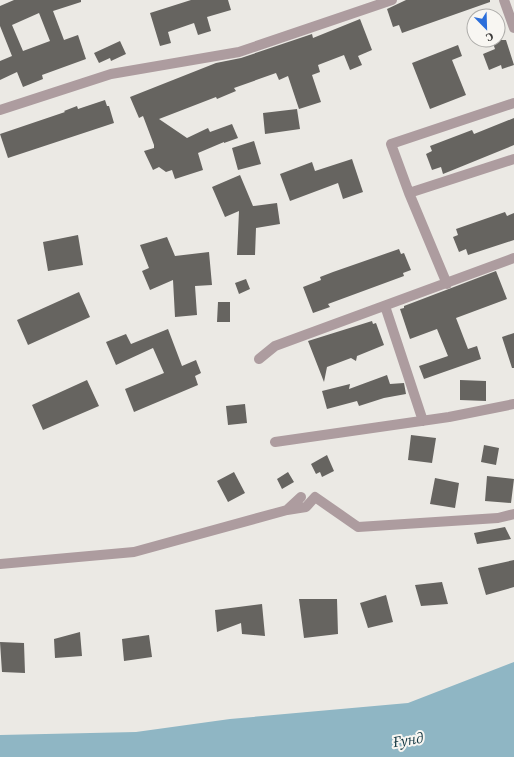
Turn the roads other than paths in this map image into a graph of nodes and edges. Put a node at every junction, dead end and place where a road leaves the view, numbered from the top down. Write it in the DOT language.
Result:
graph roads {
  1 [pos="392,0"];
  2 [pos="504,0"];
  3 [pos="514,28"];
  4 [pos="514,103"];
  5 [pos="0,110"];
  6 [pos="514,159"];
  7 [pos="409,193"];
  8 [pos="514,258"];
  9 [pos="447,284"];
  10 [pos="385,306"];
  11 [pos="259,359"];
  12 [pos="514,404"];
  13 [pos="423,421"];
  14 [pos="275,442"];
  15 [pos="301,497"];
  16 [pos="287,510"];
  17 [pos="514,514"];
  18 [pos="0,564"];
  1 -- 5 [label="street"];
  2 -- 3 [label="street"];
  4 -- 7 [label="street"];
  6 -- 7 [label="street"];
  7 -- 9 [label="street"];
  8 -- 9 [label="street"];
  9 -- 10 [label="street"];
  10 -- 11 [label="street"];
  10 -- 13 [label="street"];
  12 -- 13 [label="street"];
  13 -- 14 [label="street"];
  15 -- 16 [label="street"];
  16 -- 17 [label="street"];
  16 -- 18 [label="street"];
}
